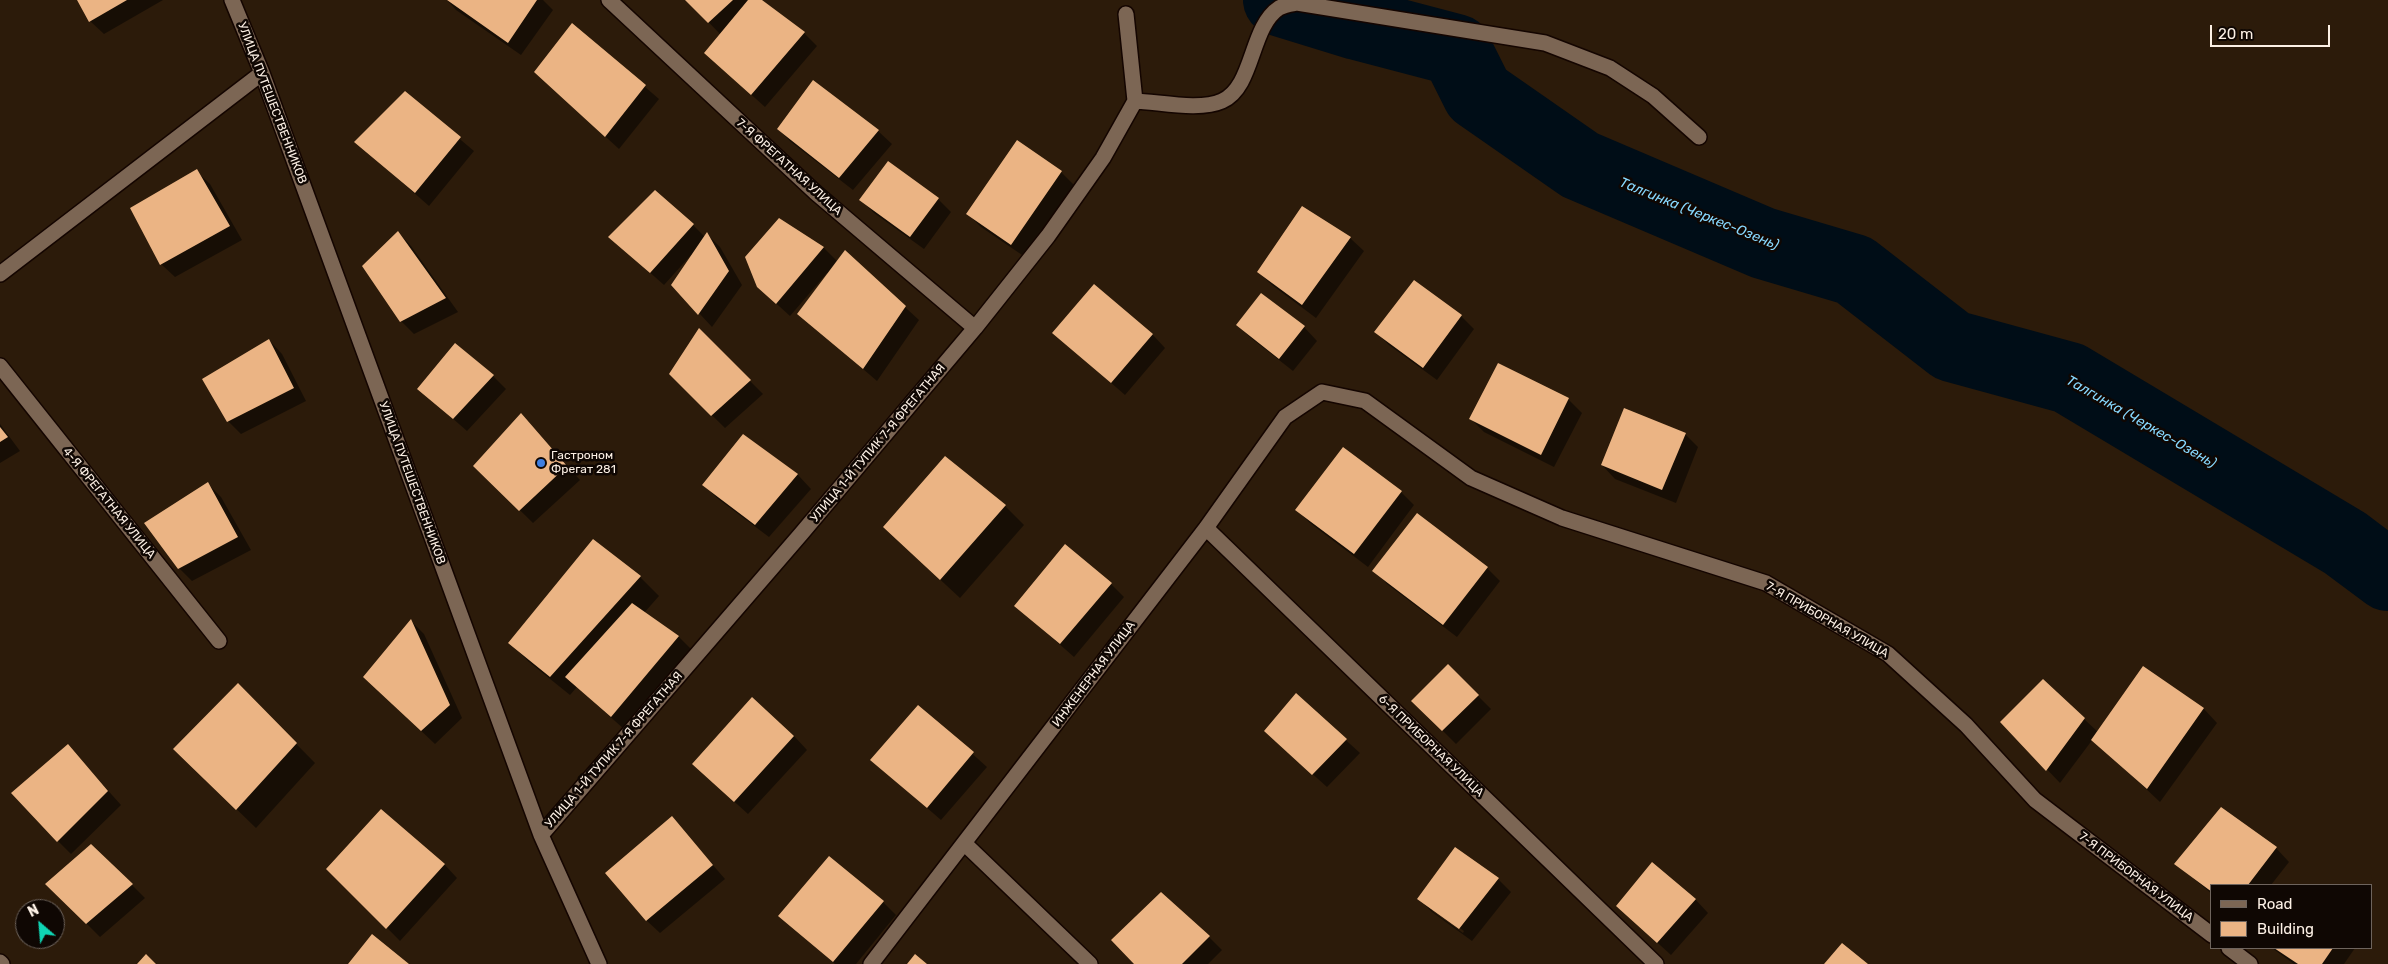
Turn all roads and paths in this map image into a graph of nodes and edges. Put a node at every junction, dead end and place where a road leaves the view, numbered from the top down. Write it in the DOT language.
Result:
graph roads {
  1 [pos="232,0"];
  2 [pos="608,0"];
  3 [pos="1126,14"];
  4 [pos="262,73"];
  5 [pos="1135,101"];
  6 [pos="1699,137"];
  7 [pos="0,274"];
  8 [pos="975,328"];
  9 [pos="0,366"];
  10 [pos="1322,392"];
  11 [pos="1206,528"];
  12 [pos="219,641"];
  13 [pos="541,835"];
  14 [pos="964,843"];
  15 [pos="2210,933"];
  16 [pos="2230,949"];
  17 [pos="599,964"];
  18 [pos="871,964"];
  19 [pos="1090,964"];
  20 [pos="1656,964"];
  21 [pos="2250,964"];
  1 -- 4 [label="street, УЛИЦА ПУТЕШЕСТВЕННИКОВ"];
  2 -- 8 [label="street, 7-Я ФРЕГАТНАЯ УЛИЦА"];
  3 -- 5 [label="street"];
  4 -- 7 [label="street"];
  4 -- 13 [label="street, УЛИЦА ПУТЕШЕСТВЕННИКОВ"];
  5 -- 6 [label="street"];
  5 -- 8 [label="street, УЛИЦА 1-Й ТУПИК 7-Я ФРЕГАТНАЯ"];
  8 -- 13 [label="street, УЛИЦА 1-Й ТУПИК 7-Я ФРЕГАТНАЯ"];
  9 -- 12 [label="street, 4-Я ФРЕГАТНАЯ УЛИЦА"];
  10 -- 11 [label="street, ИНЖЕНЕРНАЯ УЛИЦА"];
  10 -- 15 [label="street, 7-Я ПРИБОРНАЯ УЛИЦА"];
  11 -- 14 [label="street, ИНЖЕНЕРНАЯ УЛИЦА"];
  11 -- 20 [label="street, 6-Я ПРИБОРНАЯ УЛИЦА"];
  13 -- 17 [label="street, УЛИЦА ПУТЕШЕСТВЕННИКОВ"];
  14 -- 18 [label="street, ИНЖЕНЕРНАЯ УЛИЦА"];
  14 -- 19 [label="street"];
  16 -- 21 [label="street"];
}
